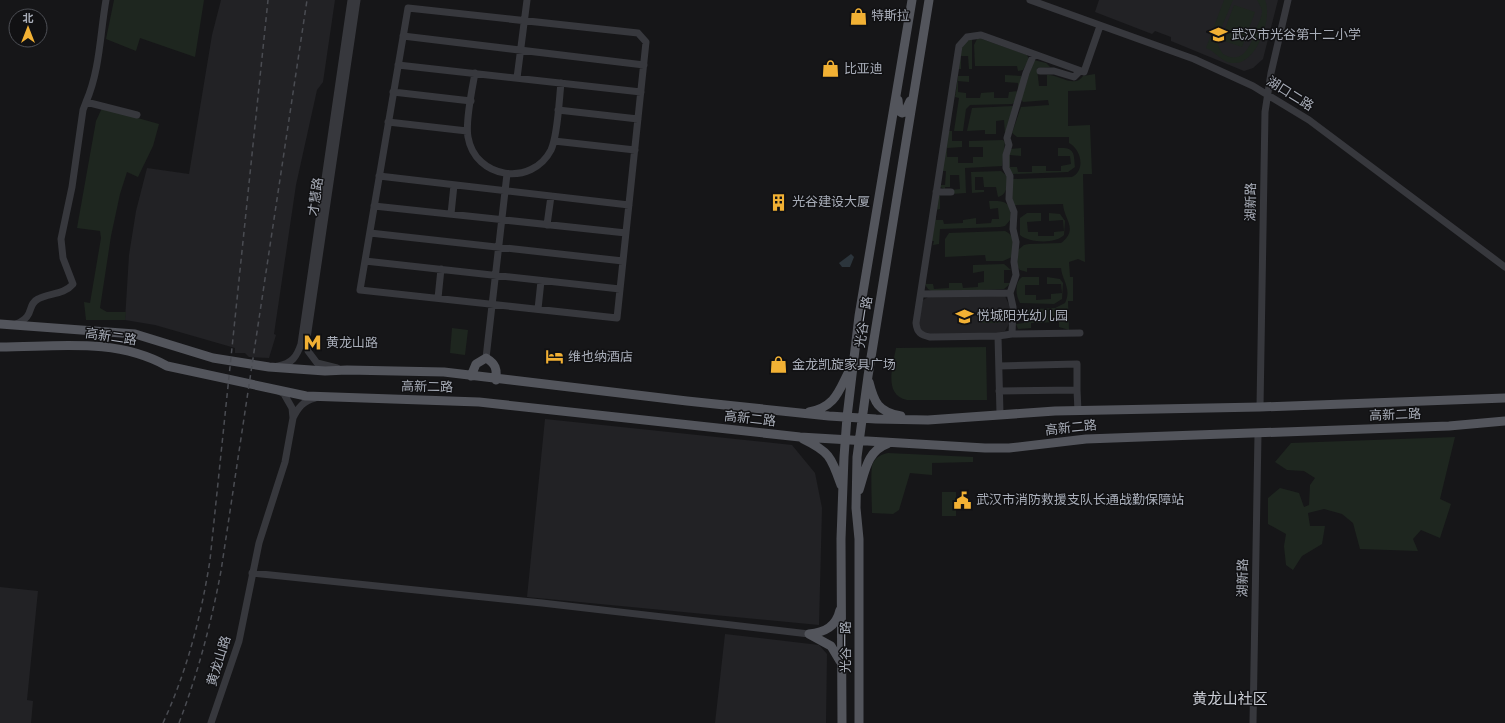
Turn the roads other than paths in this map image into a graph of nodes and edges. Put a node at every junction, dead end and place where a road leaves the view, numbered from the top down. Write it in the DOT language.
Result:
graph roads {
  1 [pos="106,0"];
  2 [pos="352,0"];
  3 [pos="357,0"];
  4 [pos="527,0"];
  5 [pos="912,0"];
  6 [pos="931,0"];
  7 [pos="1030,0"];
  8 [pos="1288,0"];
  9 [pos="524,21"];
  10 [pos="1100,26"];
  11 [pos="403,36"];
  12 [pos="520,50"];
  13 [pos="1034,54"];
  14 [pos="398,65"];
  15 [pos="644,65"];
  16 [pos="1040,71"];
  17 [pos="1080,71"];
  18 [pos="475,73"];
  19 [pos="517,78"];
  20 [pos="561,83"];
  21 [pos="898,87"];
  22 [pos="915,89"];
  23 [pos="393,92"];
  24 [pos="641,92"];
  25 [pos="1268,94"];
  26 [pos="471,101"];
  27 [pos="86,102"];
  28 [pos="558,110"];
  29 [pos="137,114"];
  30 [pos="638,119"];
  31 [pos="388,122"];
  32 [pos="467,131"];
  33 [pos="554,141"];
  34 [pos="635,150"];
  35 [pos="507,174"];
  36 [pos="379,176"];
  37 [pos="454,185"];
  38 [pos="505,191"];
  39 [pos="936,192"];
  40 [pos="951,192"];
  41 [pos="551,196"];
  42 [pos="629,205"];
  43 [pos="374,206"];
  44 [pos="451,214"];
  45 [pos="502,220"];
  46 [pos="547,224"];
  47 [pos="370,233"];
  48 [pos="626,233"];
  49 [pos="499,247"];
  50 [pos="365,261"];
  51 [pos="623,261"];
  52 [pos="1505,267"];
  53 [pos="441,269"];
  54 [pos="496,276"];
  55 [pos="541,281"];
  56 [pos="620,289"];
  57 [pos="1010,293"];
  58 [pos="921,294"];
  59 [pos="438,298"];
  60 [pos="492,304"];
  61 [pos="538,309"];
  62 [pos="0,324"];
  63 [pos="14,325"];
  64 [pos="1080,333"];
  65 [pos="1012,334"];
  66 [pos="998,336"];
  67 [pos="0,346"];
  68 [pos="486,358"];
  69 [pos="856,360"];
  70 [pos="999,366"];
  71 [pos="269,367"];
  72 [pos="347,370"];
  73 [pos="470,376"];
  74 [pos="868,376"];
  75 [pos="496,380"];
  76 [pos="273,388"];
  77 [pos="1077,390"];
  78 [pos="1000,392"];
  79 [pos="323,396"];
  80 [pos="1505,398"];
  81 [pos="1260,407"];
  82 [pos="1078,411"];
  83 [pos="803,413"];
  84 [pos="1000,414"];
  85 [pos="848,417"];
  86 [pos="293,418"];
  87 [pos="862,418"];
  88 [pos="928,420"];
  89 [pos="1505,421"];
  90 [pos="1258,434"];
  91 [pos="800,437"];
  92 [pos="845,440"];
  93 [pos="859,441"];
  94 [pos="891,443"];
  95 [pos="842,490"];
  96 [pos="856,499"];
  97 [pos="252,573"];
  98 [pos="842,603"];
  99 [pos="809,634"];
  100 [pos="841,666"];
  101 [pos="211,723"];
  102 [pos="842,723"];
  103 [pos="859,723"];
  104 [pos="1253,723"];
  1 -- 27 [label="street"];
  2 -- 71 [label="street, 才慧路"];
  3 -- 72 [label="street, 才慧路"];
  4 -- 9 [label="street"];
  5 -- 21 [label="main road, 光谷一路"];
  6 -- 22 [label="main road, 光谷一路"];
  7 -- 10 [label="street, 湖口二路"];
  8 -- 25 [label="street, 湖新路"];
  9 -- 11 [label="street"];
  9 -- 12 [label="street"];
  9 -- 15 [label="street"];
  10 -- 17 [label="street"];
  10 -- 25 [label="street, 湖口二路"];
  11 -- 12 [label="street"];
  11 -- 14 [label="street"];
  12 -- 15 [label="street"];
  12 -- 19 [label="street"];
  13 -- 17 [label="street"];
  13 -- 39 [label="street"];
  13 -- 57 [label="street"];
  14 -- 18 [label="street"];
  14 -- 23 [label="street"];
  15 -- 24 [label="street"];
  16 -- 17 [label="street"];
  18 -- 19 [label="street"];
  18 -- 26 [label="street"];
  19 -- 20 [label="street"];
  20 -- 24 [label="street"];
  20 -- 28 [label="street"];
  21 -- 22 [label="main road"];
  21 -- 69 [label="main road, 光谷一路"];
  22 -- 74 [label="main road, 光谷一路"];
  23 -- 26 [label="street"];
  23 -- 31 [label="street"];
  24 -- 30 [label="street"];
  25 -- 52 [label="street, 湖口二路"];
  25 -- 81 [label="street, 湖新路"];
  26 -- 32 [label="street"];
  27 -- 29 [label="street"];
  27 -- 63 [label="street"];
  28 -- 30 [label="street"];
  28 -- 33 [label="street"];
  30 -- 34 [label="street"];
  31 -- 32 [label="street"];
  31 -- 36 [label="street"];
  32 -- 35 [label="street"];
  33 -- 34 [label="street"];
  33 -- 35 [label="street"];
  34 -- 42 [label="street"];
  35 -- 38 [label="street"];
  36 -- 37 [label="street"];
  36 -- 43 [label="street"];
  37 -- 38 [label="street"];
  37 -- 44 [label="street"];
  38 -- 41 [label="street"];
  38 -- 45 [label="street"];
  39 -- 40 [label="street"];
  39 -- 58 [label="street"];
  41 -- 42 [label="street"];
  41 -- 46 [label="street"];
  42 -- 48 [label="street"];
  43 -- 44 [label="street"];
  43 -- 47 [label="street"];
  44 -- 45 [label="street"];
  45 -- 46 [label="street"];
  45 -- 49 [label="street"];
  46 -- 48 [label="street"];
  47 -- 49 [label="street"];
  47 -- 50 [label="street"];
  48 -- 51 [label="street"];
  49 -- 51 [label="street"];
  49 -- 54 [label="street"];
  50 -- 53 [label="street"];
  50 -- 59 [label="street"];
  51 -- 56 [label="street"];
  53 -- 54 [label="street"];
  53 -- 59 [label="street"];
  54 -- 55 [label="street"];
  54 -- 60 [label="street"];
  55 -- 56 [label="street"];
  55 -- 61 [label="street"];
  56 -- 61 [label="street"];
  57 -- 58 [label="street"];
  57 -- 65 [label="street"];
  58 -- 66 [label="street"];
  59 -- 60 [label="street"];
  60 -- 61 [label="street"];
  60 -- 68 [label="street"];
  62 -- 63 [label="main road, 高新二路"];
  63 -- 71 [label="main road, 高新二路"];
  64 -- 65 [label="street"];
  65 -- 66 [label="street"];
  66 -- 70 [label="street"];
  67 -- 76 [label="main road, 高新二路"];
  68 -- 73 [label="main road"];
  68 -- 75 [label="main road"];
  69 -- 83 [label="main road"];
  69 -- 85 [label="main road, 光谷一路"];
  70 -- 77 [label="street"];
  70 -- 78 [label="street"];
  71 -- 72 [label="main road, 高新二路"];
  72 -- 73 [label="main road, 高新二路"];
  73 -- 75 [label="main road, 高新二路"];
  74 -- 87 [label="main road, 光谷一路"];
  74 -- 88 [label="main road"];
  75 -- 83 [label="main road, 高新二路"];
  76 -- 79 [label="main road, 高新二路"];
  76 -- 86 [label="street, 黄龙山路"];
  77 -- 78 [label="street"];
  77 -- 82 [label="street"];
  78 -- 84 [label="street"];
  79 -- 86 [label="street, 黄龙山路"];
  79 -- 91 [label="main road, 高新二路"];
  80 -- 81 [label="main road, 高新二路"];
  81 -- 82 [label="main road, 高新二路"];
  82 -- 84 [label="main road, 高新二路"];
  83 -- 85 [label="main road, 高新二路"];
  84 -- 88 [label="main road, 高新二路"];
  85 -- 87 [label="main road, 高新二路"];
  85 -- 92 [label="main road, 光谷一路"];
  86 -- 97 [label="street, 黄龙山路"];
  87 -- 88 [label="main road, 高新二路"];
  87 -- 93 [label="main road, 光谷一路"];
  89 -- 90 [label="main road, 高新二路"];
  90 -- 94 [label="main road, 高新二路"];
  90 -- 104 [label="street, 湖新路"];
  91 -- 92 [label="main road, 高新二路"];
  91 -- 95 [label="main road"];
  92 -- 93 [label="main road, 高新二路"];
  92 -- 95 [label="main road, 光谷一路"];
  93 -- 94 [label="main road, 高新二路"];
  93 -- 96 [label="main road, 光谷一路"];
  94 -- 96 [label="main road"];
  95 -- 98 [label="main road, 光谷一路"];
  96 -- 103 [label="main road, 光谷一路"];
  97 -- 99 [label="street"];
  97 -- 101 [label="street, 黄龙山路"];
  98 -- 99 [label="main road"];
  98 -- 100 [label="main road, 光谷一路"];
  99 -- 100 [label="main road"];
  100 -- 102 [label="main road, 光谷一路"];
}
